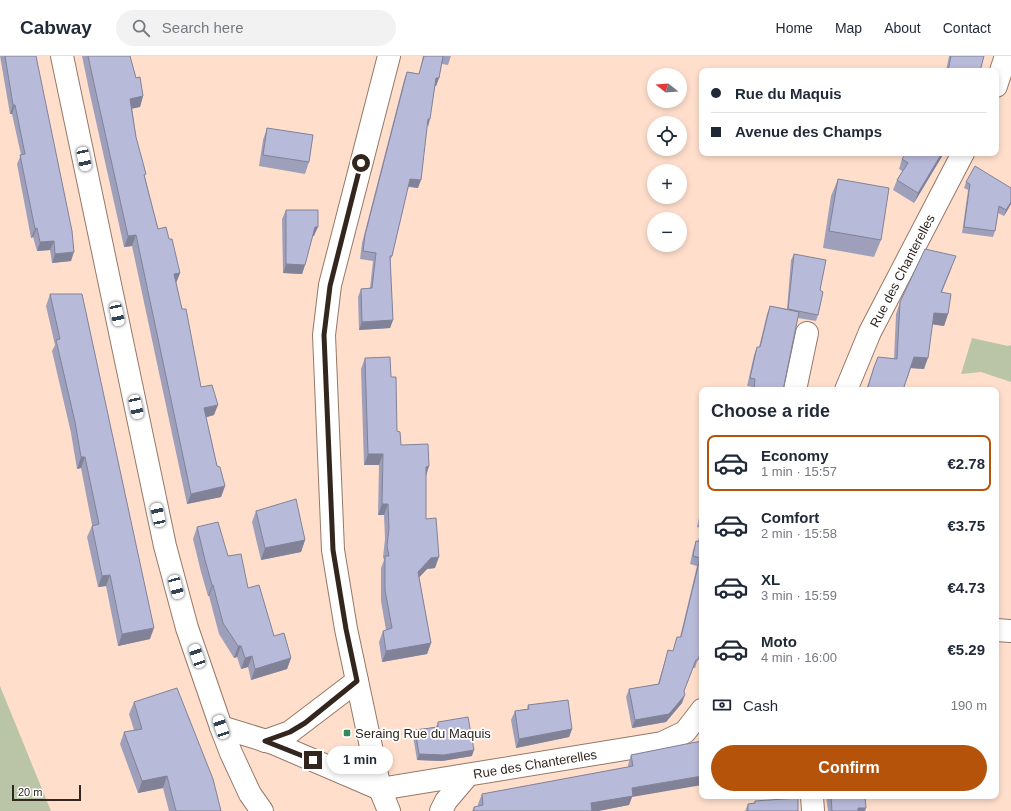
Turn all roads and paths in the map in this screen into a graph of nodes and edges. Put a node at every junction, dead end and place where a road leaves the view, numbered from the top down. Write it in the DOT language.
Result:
graph roads {
  1 [pos="62,56"];
  2 [pos="389,56"];
  3 [pos="1006,56"];
  4 [pos="999,77"];
  5 [pos="961,156"];
  6 [pos="807,333"];
  7 [pos="796,387"];
  8 [pos="847,387"];
  9 [pos="999,630"];
  10 [pos="1011,631"];
  11 [pos="357,681"];
  12 [pos="699,714"];
  13 [pos="221,727"];
  14 [pos="265,741"];
  15 [pos="468,775"];
  16 [pos="380,789"];
  17 [pos="812,799"];
  18 [pos="262,811"];
  19 [pos="389,811"];
  20 [pos="441,811"];
  21 [pos="812,811"];
  1 -- 13 [label="street"];
  2 -- 11 [label="street"];
  3 -- 4 [label="street"];
  5 -- 8 [label="street, Rue des Chanterelles"];
  6 -- 7 [label="street"];
  9 -- 10 [label="street"];
  11 -- 14 [label="street"];
  11 -- 16 [label="street"];
  12 -- 15 [label="street, Rue des Chanterelles"];
  13 -- 14 [label="street"];
  13 -- 18 [label="street"];
  14 -- 16 [label="street"];
  15 -- 16 [label="street, Rue des Chanterelles"];
  15 -- 20 [label="street"];
  16 -- 19 [label="street"];
  17 -- 21 [label="street"];
}
